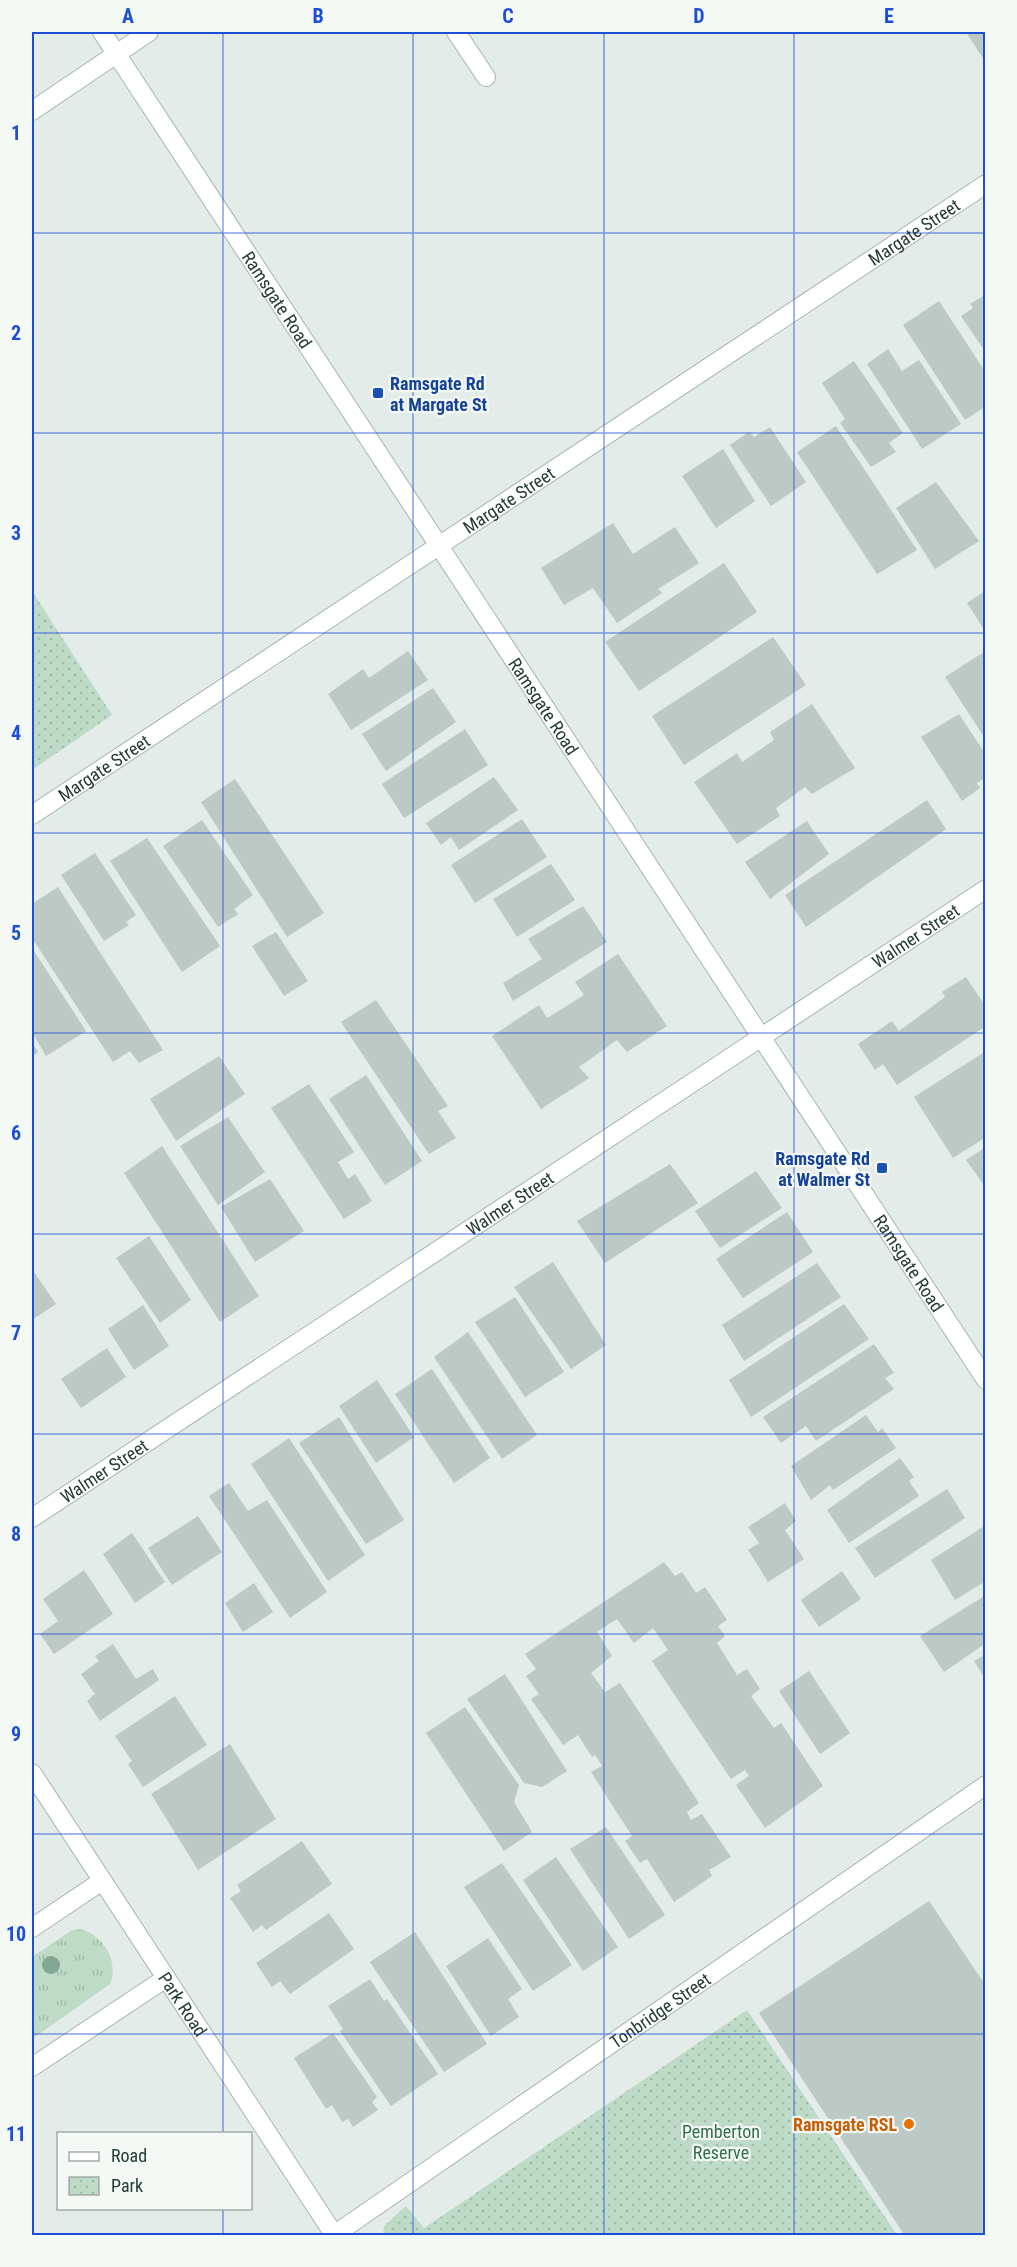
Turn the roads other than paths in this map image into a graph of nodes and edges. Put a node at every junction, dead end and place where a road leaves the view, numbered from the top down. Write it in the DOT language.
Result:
graph roads {
  1 [pos="102,32"];
  2 [pos="149,32"];
  3 [pos="456,32"];
  4 [pos="117,53"];
  5 [pos="486,76"];
  6 [pos="32,111"];
  7 [pos="986,184"];
  8 [pos="440,545"];
  9 [pos="32,815"];
  10 [pos="986,889"];
  11 [pos="761,1036"];
  12 [pos="986,1380"];
  13 [pos="32,1518"];
  14 [pos="32,1773"];
  15 [pos="986,1785"];
  16 [pos="102,1881"];
  17 [pos="32,1928"];
  18 [pos="166,1978"];
  19 [pos="32,2067"];
  20 [pos="334,2235"];
  1 -- 4 [label="street, Ramsgate Road"];
  2 -- 4 [label="street"];
  3 -- 5 [label="street"];
  4 -- 6 [label="street"];
  4 -- 8 [label="street, Ramsgate Road"];
  7 -- 8 [label="street, Margate Street"];
  8 -- 9 [label="street, Margate Street"];
  8 -- 11 [label="street, Ramsgate Road"];
  10 -- 11 [label="street, Walmer Street"];
  11 -- 12 [label="street, Ramsgate Road"];
  11 -- 13 [label="street, Walmer Street"];
  14 -- 16 [label="street, Park Road"];
  15 -- 20 [label="street, Tonbridge Street"];
  16 -- 17 [label="street"];
  16 -- 18 [label="street, Park Road"];
  18 -- 19 [label="street"];
  18 -- 20 [label="street, Park Road"];
}
